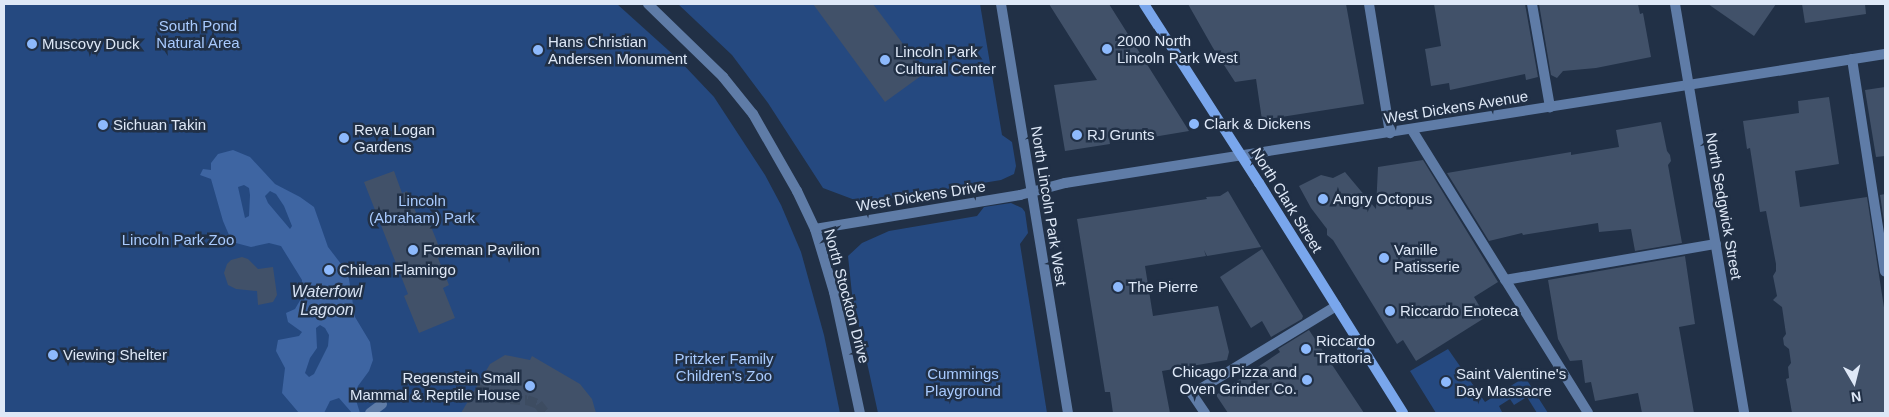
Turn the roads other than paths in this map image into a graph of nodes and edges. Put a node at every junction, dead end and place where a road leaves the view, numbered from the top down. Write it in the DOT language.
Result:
graph roads {
  1 [pos="648,4"];
  2 [pos="1001,4"];
  3 [pos="1144,4"];
  4 [pos="1368,4"];
  5 [pos="1532,4"];
  6 [pos="1675,4"];
  7 [pos="1885,54"];
  8 [pos="1852,59"];
  9 [pos="1689,85"];
  10 [pos="1550,107"];
  11 [pos="1412,130"];
  12 [pos="1390,133"];
  13 [pos="1242,156"];
  14 [pos="1031,192"];
  15 [pos="815,229"];
  16 [pos="1716,244"];
  17 [pos="1885,271"];
  18 [pos="1505,280"];
  19 [pos="1336,306"];
  20 [pos="382,404"];
  21 [pos="370,413"];
  22 [pos="860,413"];
  23 [pos="1068,413"];
  24 [pos="1205,413"];
  25 [pos="1403,413"];
  26 [pos="1588,413"];
  27 [pos="1744,413"];
  1 -- 15 [label="street, North Stockton Drive"];
  2 -- 14 [label="street, North Lincoln Park West"];
  3 -- 13 [label="main road, North Clark Street"];
  4 -- 12 [label="street"];
  5 -- 10 [label="street"];
  6 -- 9 [label="street, North Sedgwick Street"];
  7 -- 8 [label="street, West Dickens Avenue"];
  8 -- 9 [label="street, West Dickens Avenue"];
  8 -- 17 [label="street"];
  9 -- 10 [label="street, West Dickens Avenue"];
  9 -- 16 [label="street, North Sedgwick Street"];
  10 -- 11 [label="street, West Dickens Avenue"];
  11 -- 12 [label="street, West Dickens Avenue"];
  11 -- 18 [label="street"];
  12 -- 13 [label="street, West Dickens Avenue"];
  13 -- 14 [label="street, West Dickens Avenue"];
  13 -- 19 [label="main road, North Clark Street"];
  14 -- 15 [label="street, West Dickens Drive"];
  14 -- 23 [label="street, North Lincoln Park West"];
  15 -- 22 [label="street, North Stockton Drive"];
  16 -- 18 [label="street"];
  16 -- 27 [label="street, North Sedgwick Street"];
  18 -- 26 [label="street"];
  19 -- 24 [label="street"];
  19 -- 25 [label="main road, North Clark Street"];
  20 -- 21 [label="street"];
}
